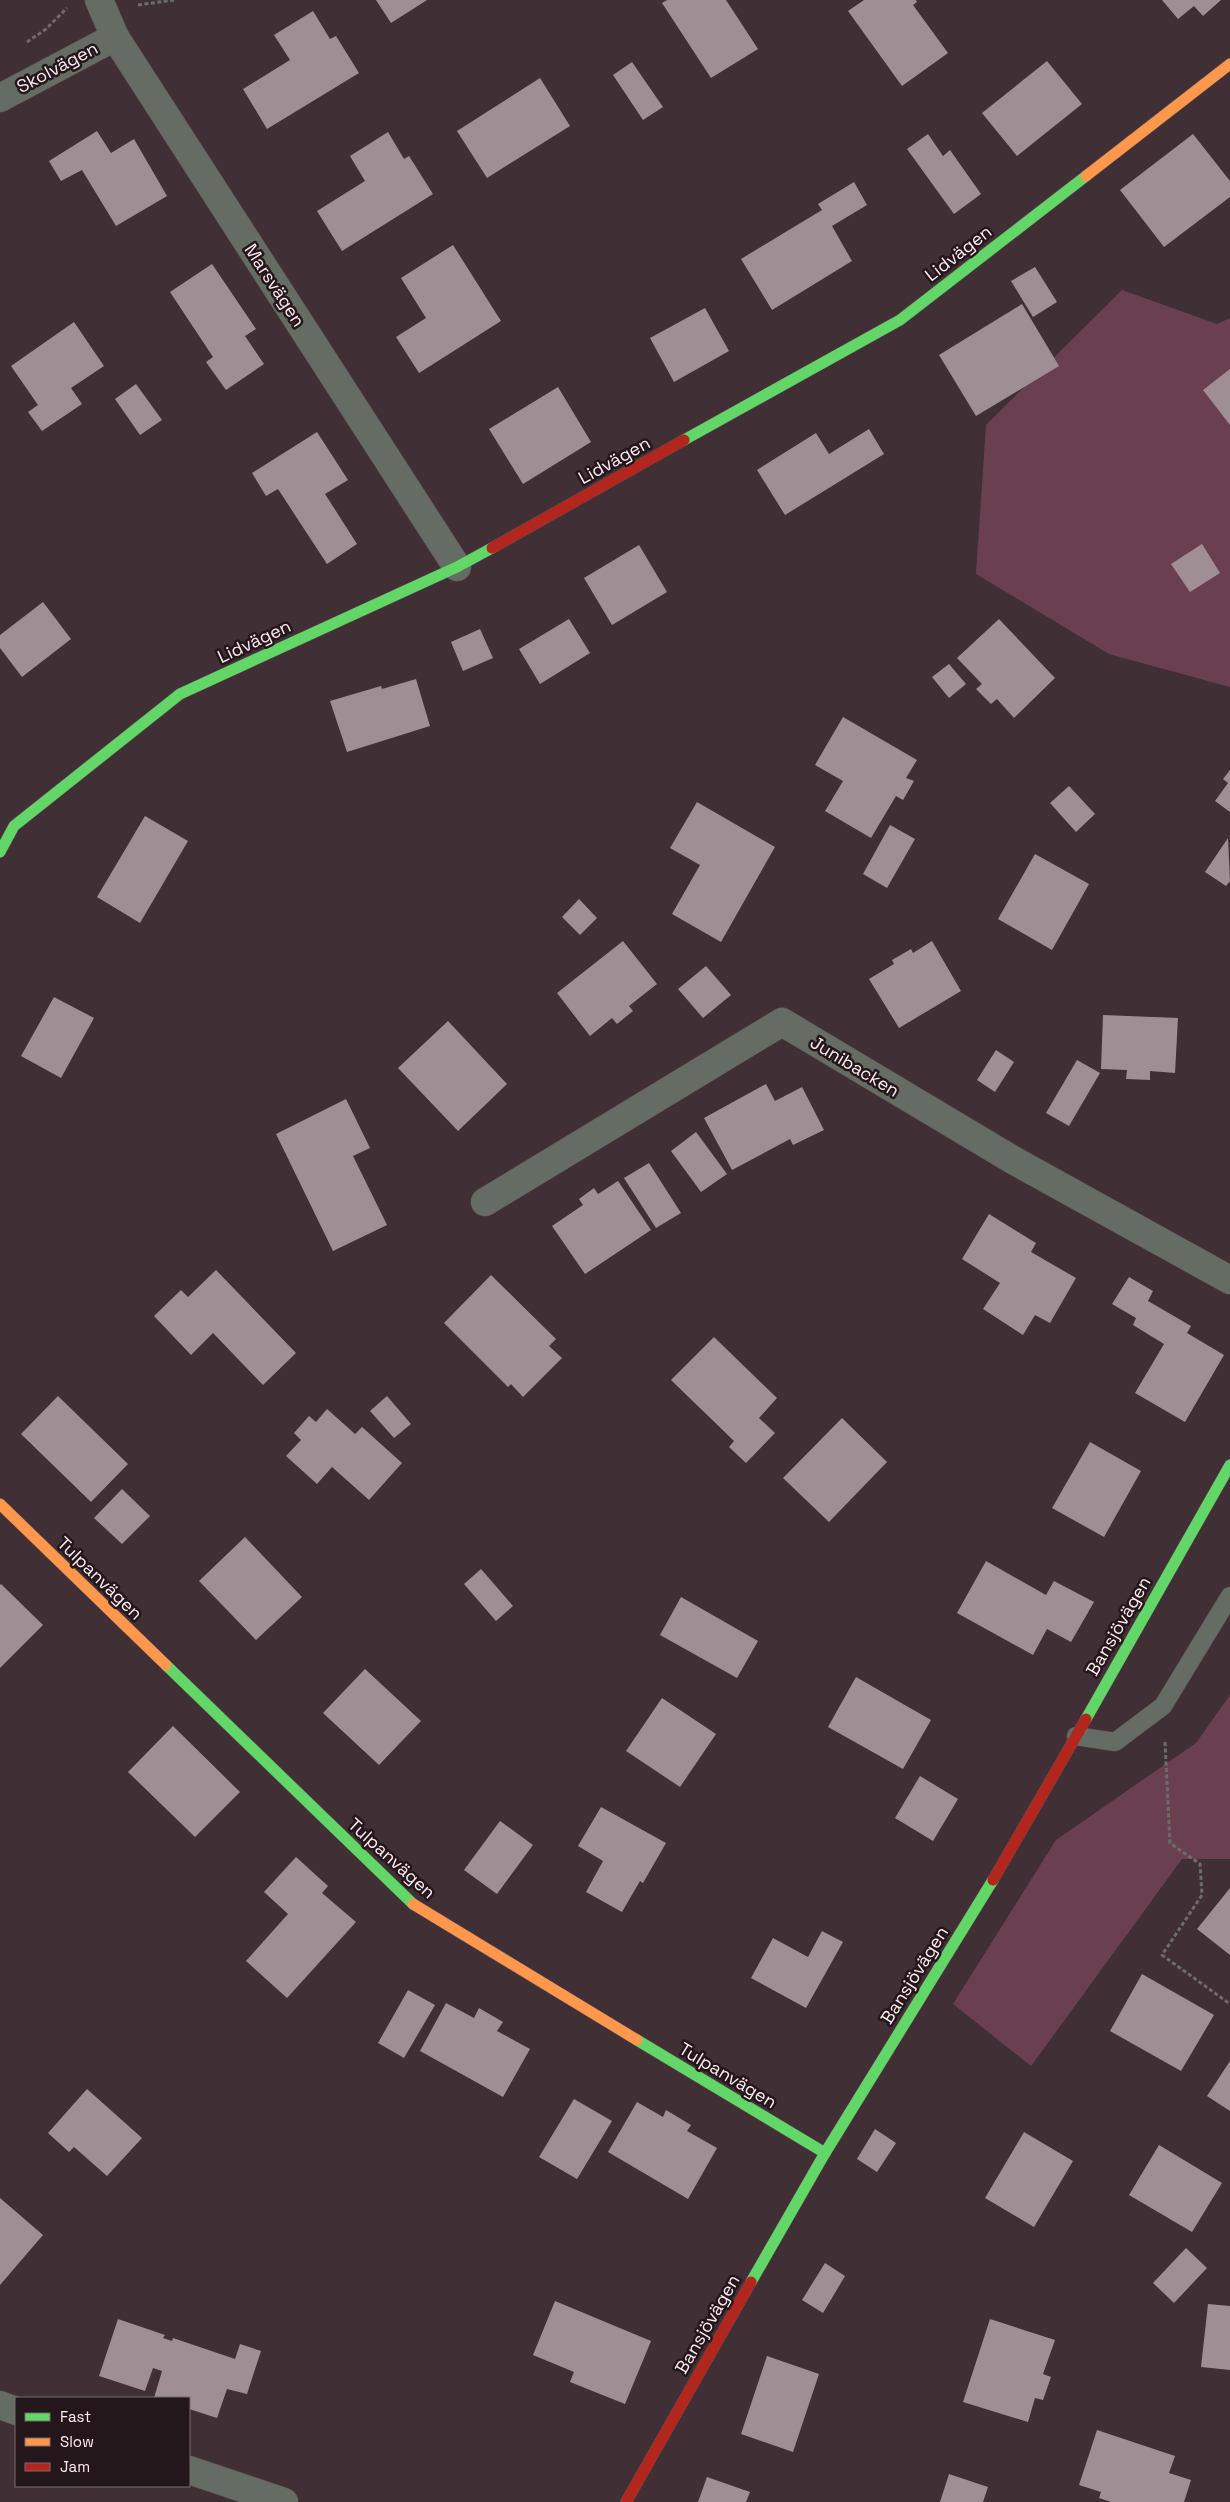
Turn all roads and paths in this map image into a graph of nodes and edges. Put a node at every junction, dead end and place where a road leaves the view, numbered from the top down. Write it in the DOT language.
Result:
graph roads {
  1 [pos="101,4"];
  2 [pos="115,36"];
  3 [pos="23,45"];
  4 [pos="1230,64"];
  5 [pos="0,98"];
  6 [pos="457,567"];
  7 [pos="0,852"];
  8 [pos="485,1202"];
  9 [pos="1230,1280"];
  10 [pos="1230,1465"];
  11 [pos="0,1504"];
  12 [pos="1230,1596"];
  13 [pos="1163,1706"];
  14 [pos="1076,1736"];
  15 [pos="1230,2004"];
  16 [pos="825,2153"];
  17 [pos="0,2405"];
  18 [pos="15,2410"];
  19 [pos="190,2470"];
  20 [pos="284,2502"];
  21 [pos="626,2502"];
  1 -- 2 [label="street, Marsvägen"];
  1 -- 3 [label="path"];
  2 -- 5 [label="street, Skolvägen"];
  2 -- 6 [label="street, Marsvägen"];
  4 -- 6 [label="street, Lidvägen"];
  6 -- 7 [label="street, Lidvägen"];
  8 -- 9 [label="street, Junibacken"];
  10 -- 14 [label="street, Bansjövägen"];
  11 -- 16 [label="street, Tulpanvägen"];
  12 -- 13 [label="lane"];
  13 -- 14 [label="lane"];
  13 -- 15 [label="path"];
  14 -- 16 [label="street, Bansjövägen"];
  16 -- 21 [label="street, Bansjövägen"];
  17 -- 18 [label="street"];
  19 -- 20 [label="street"];
}
